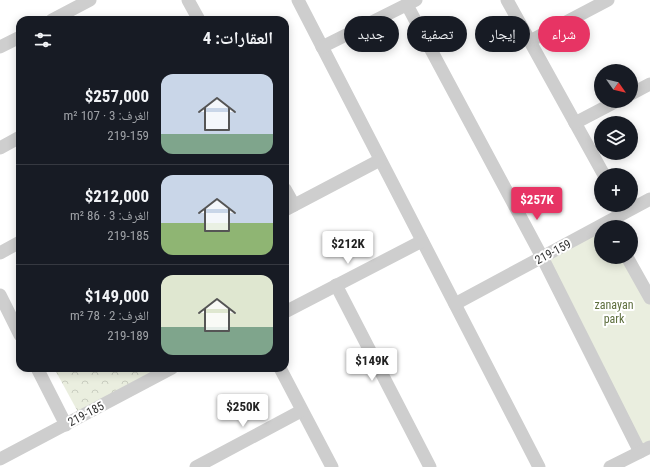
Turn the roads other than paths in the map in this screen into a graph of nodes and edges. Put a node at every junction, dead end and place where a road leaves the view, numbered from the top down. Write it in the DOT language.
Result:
graph roads {
  1 [pos="90,0"];
  2 [pos="188,0"];
  3 [pos="298,0"];
  4 [pos="507,0"];
  5 [pos="608,0"];
  6 [pos="412,2"];
  7 [pos="65,6"];
  8 [pos="56,16"];
  9 [pos="197,16"];
  10 [pos="516,16"];
  11 [pos="16,39"];
  12 [pos="530,41"];
  13 [pos="0,47"];
  14 [pos="322,47"];
  15 [pos="650,84"];
  16 [pos="638,90"];
  17 [pos="604,108"];
  18 [pos="575,123"];
  19 [pos="16,139"];
  20 [pos="0,148"];
  21 [pos="380,160"];
  22 [pos="600,168"];
  23 [pos="650,199"];
  24 [pos="638,203"];
  25 [pos="289,208"];
  26 [pos="619,212"];
  27 [pos="612,220"];
  28 [pos="594,231"];
  29 [pos="422,241"];
  30 [pos="16,244"];
  31 [pos="0,253"];
  32 [pos="542,257"];
  33 [pos="631,264"];
  34 [pos="336,286"];
  35 [pos="0,295"];
  36 [pos="650,298"];
  37 [pos="455,304"];
  38 [pos="289,310"];
  39 [pos="16,327"];
  40 [pos="39,372"];
  41 [pos="165,372"];
  42 [pos="282,372"];
  43 [pos="302,411"];
  44 [pos="66,426"];
  45 [pos="645,449"];
  46 [pos="0,459"];
  47 [pos="196,467"];
  48 [pos="332,467"];
  49 [pos="430,467"];
  50 [pos="539,467"];
  51 [pos="610,467"];
  1 -- 7 [label="street"];
  2 -- 9 [label="street"];
  3 -- 14 [label="street"];
  4 -- 10 [label="street"];
  5 -- 12 [label="street"];
  6 -- 14 [label="street"];
  6 -- 32 [label="street"];
  7 -- 8 [label="street"];
  11 -- 13 [label="street"];
  12 -- 18 [label="street"];
  14 -- 21 [label="street"];
  15 -- 16 [label="street"];
  17 -- 18 [label="street"];
  18 -- 22 [label="street"];
  19 -- 20 [label="street"];
  21 -- 25 [label="street"];
  21 -- 29 [label="street"];
  23 -- 24 [label="street, 219-159"];
  26 -- 27 [label="street, 219-159"];
  28 -- 32 [label="street, 219-159"];
  29 -- 34 [label="street"];
  29 -- 37 [label="street"];
  30 -- 31 [label="street"];
  32 -- 37 [label="street, 219-159"];
  32 -- 45 [label="street"];
  33 -- 36 [label="street"];
  34 -- 38 [label="street"];
  34 -- 49 [label="street"];
  35 -- 39 [label="street"];
  37 -- 50 [label="street"];
  40 -- 44 [label="street"];
  41 -- 44 [label="street, 219-185"];
  42 -- 43 [label="street"];
  43 -- 47 [label="street"];
  43 -- 48 [label="street"];
  44 -- 46 [label="street, 219-185"];
  45 -- 51 [label="street"];
}
